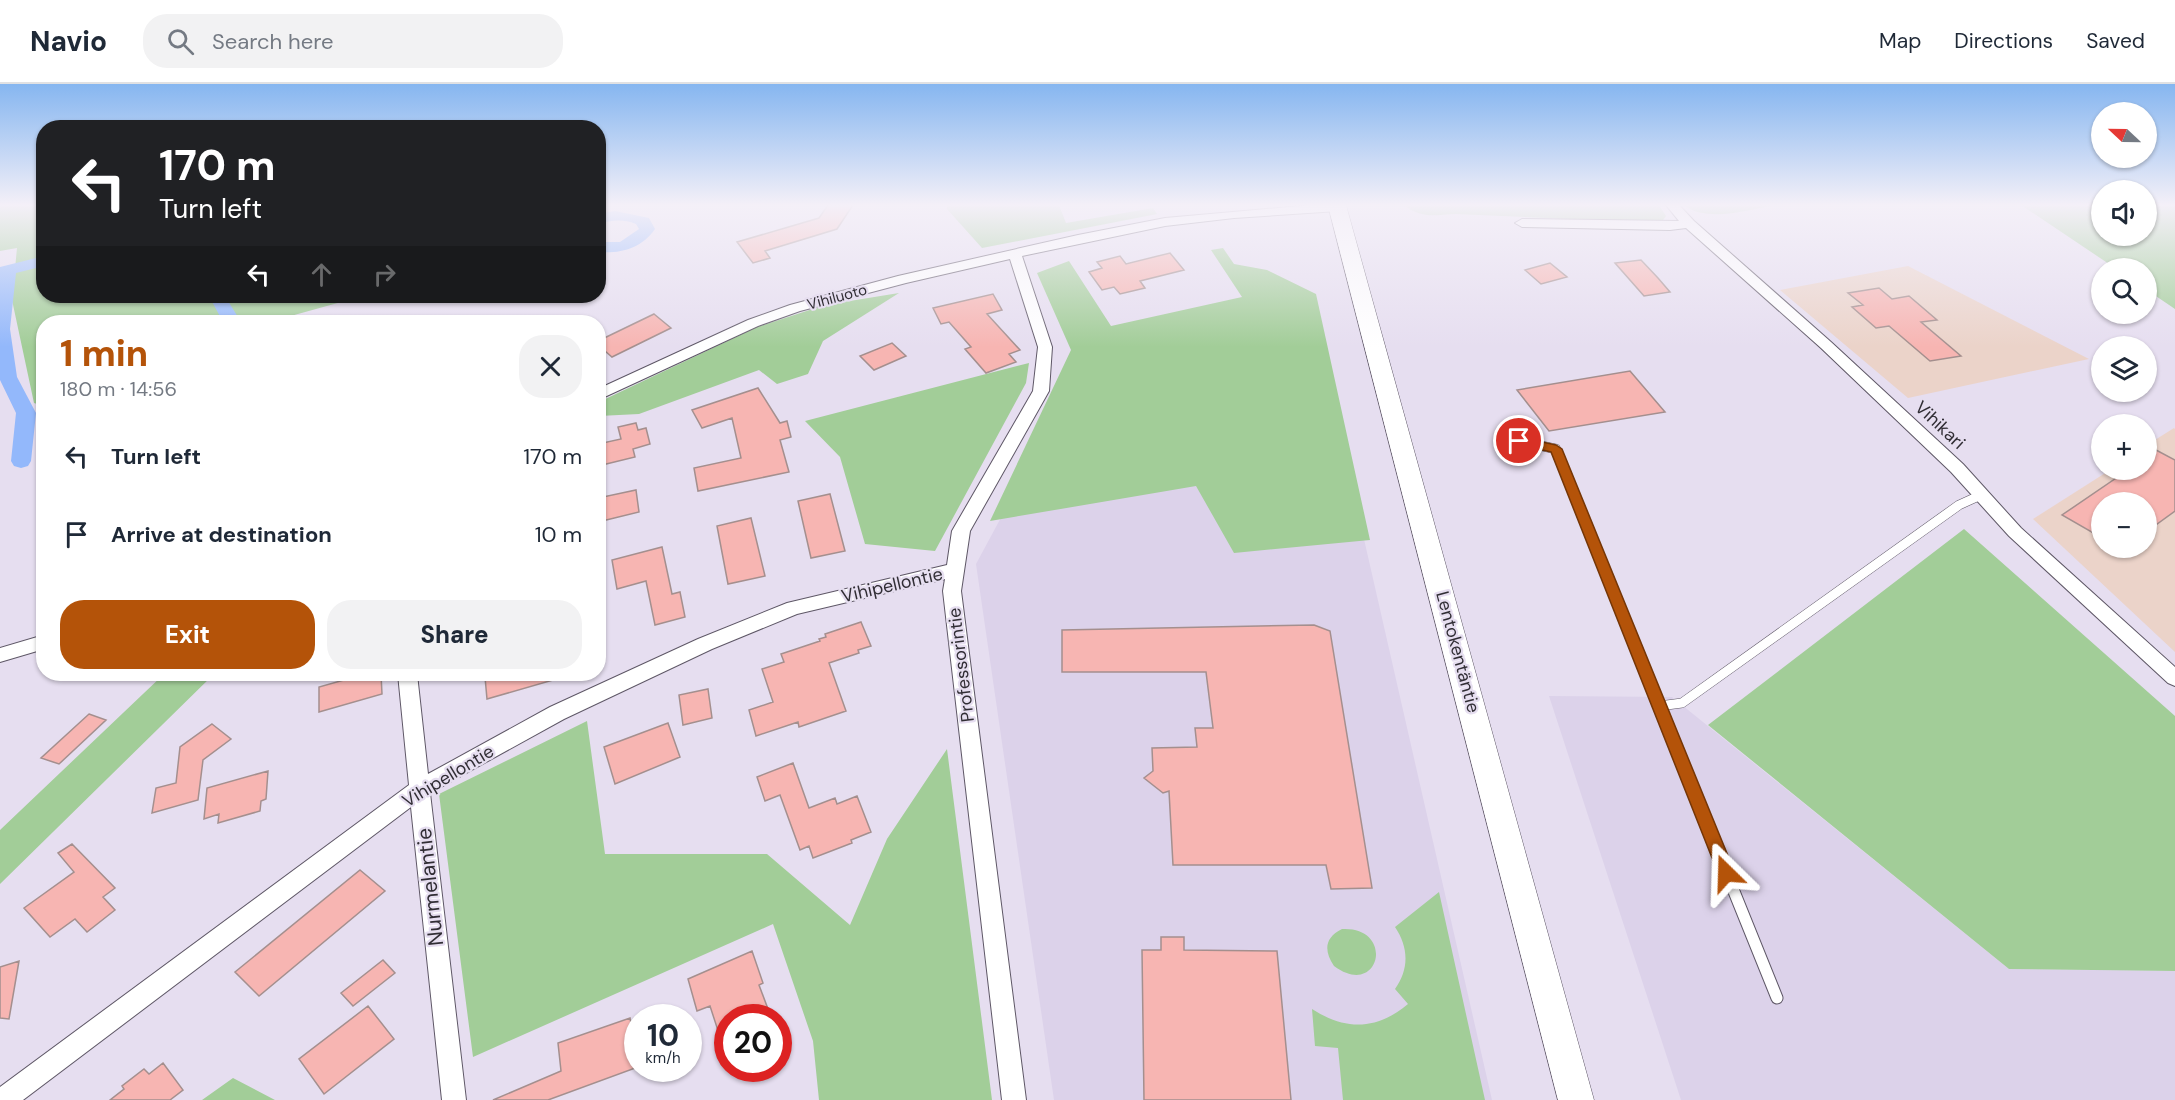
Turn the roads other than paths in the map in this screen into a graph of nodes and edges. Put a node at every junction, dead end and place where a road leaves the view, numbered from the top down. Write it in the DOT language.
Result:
graph roads {
  1 [pos="1021,252"];
  2 [pos="1350,252"];
  3 [pos="1721,252"];
  4 [pos="1015,254"];
  5 [pos="606,391"];
  6 [pos="1519,441"];
  7 [pos="1981,495"];
  8 [pos="955,570"];
  9 [pos="36,644"];
  10 [pos="0,655"];
  11 [pos="2175,678"];
  12 [pos="408,681"];
  13 [pos="1659,706"];
  14 [pos="420,789"];
  15 [pos="1777,998"];
  16 [pos="3,1100"];
  17 [pos="454,1100"];
  18 [pos="1014,1100"];
  19 [pos="1576,1100"];
  1 -- 4 [label="street, Vihiluoto"];
  2 -- 19 [label="main road, Lentokentäntie"];
  3 -- 7 [label="street, Vihikari"];
  4 -- 5 [label="street, Vihiluoto"];
  4 -- 8 [label="street, Professorintie"];
  6 -- 13 [label="lane"];
  7 -- 11 [label="street, Vihikari"];
  7 -- 13 [label="lane"];
  8 -- 14 [label="street, Vihipellontie"];
  8 -- 18 [label="street, Professorintie"];
  9 -- 10 [label="street"];
  12 -- 14 [label="street, Nurmelantie"];
  13 -- 15 [label="lane"];
  14 -- 16 [label="street, Vihipellontie"];
  14 -- 17 [label="street, Nurmelantie"];
}
